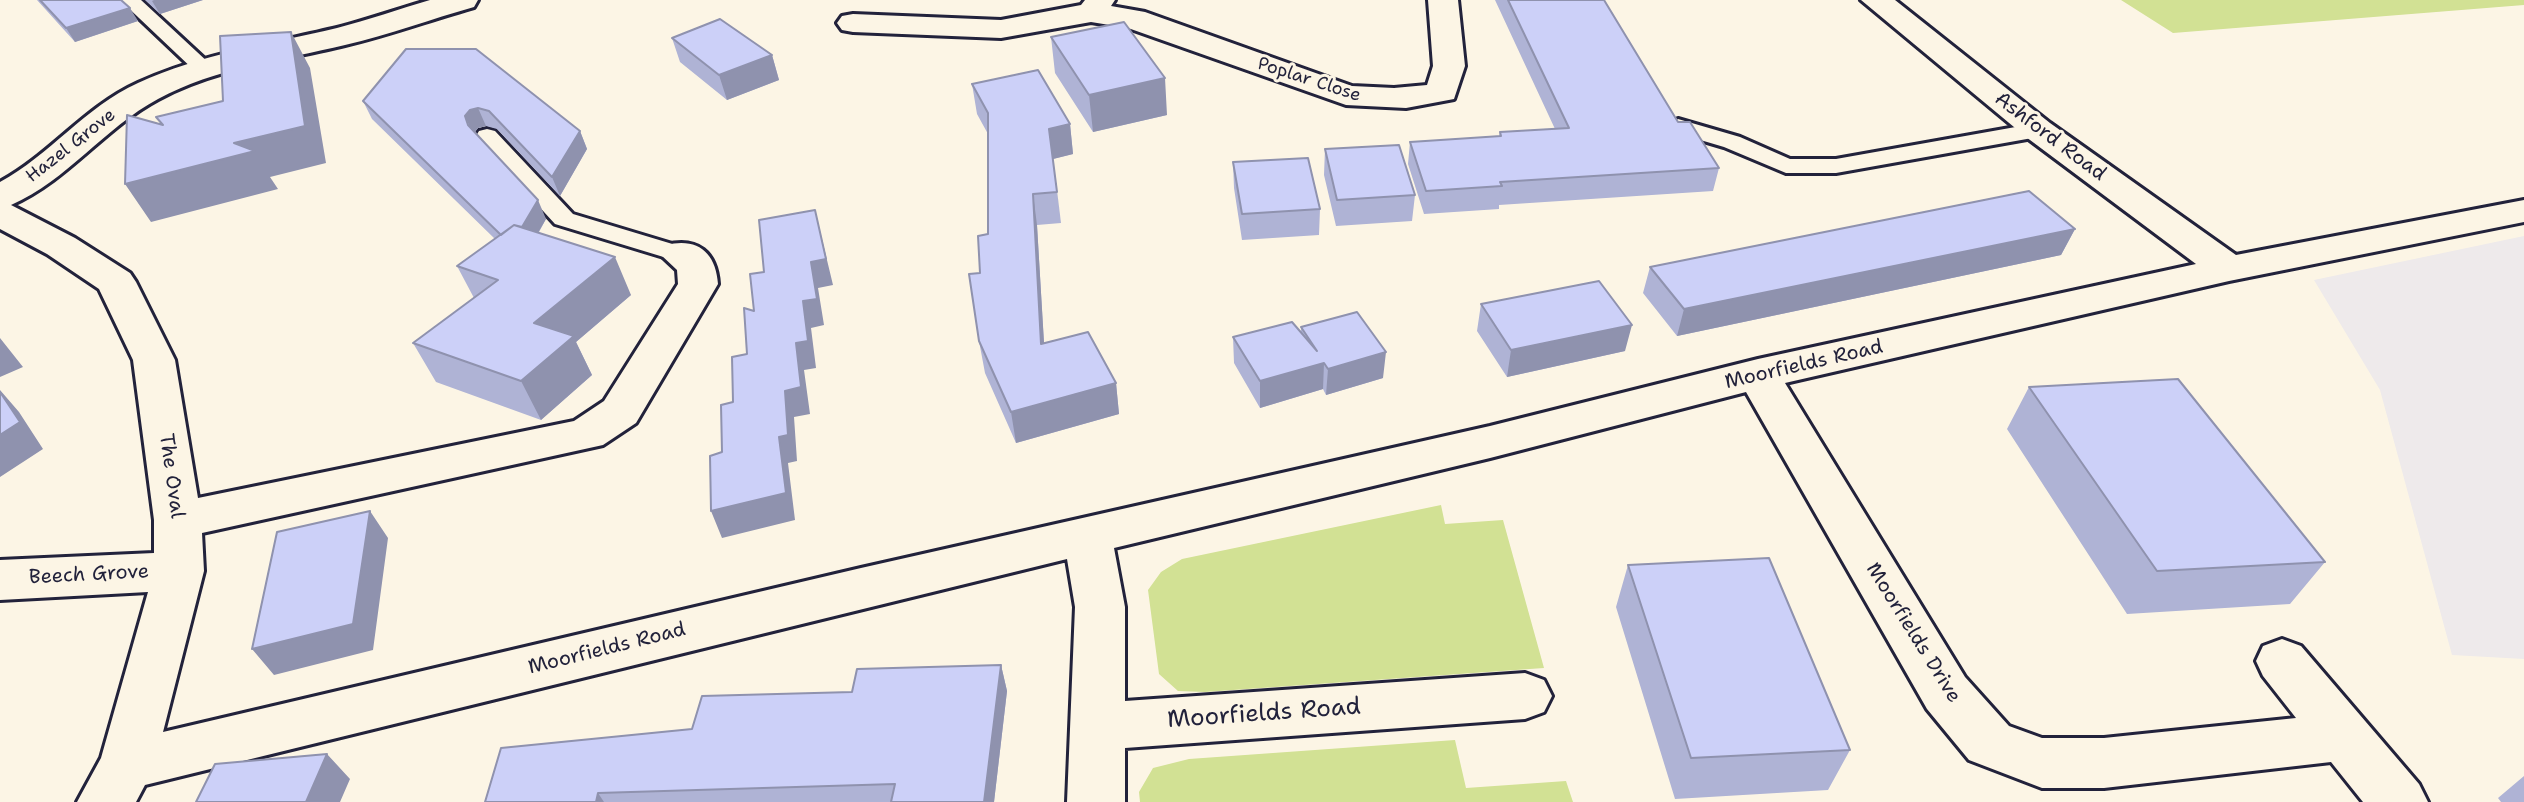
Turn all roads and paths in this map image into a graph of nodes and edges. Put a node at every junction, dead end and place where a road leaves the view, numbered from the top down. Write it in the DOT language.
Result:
graph roads {
  1 [pos="130,0"];
  2 [pos="463,0"];
  3 [pos="1443,0"];
  4 [pos="1876,0"];
  5 [pos="1095,6"];
  6 [pos="853,23"];
  7 [pos="203,68"];
  8 [pos="1678,126"];
  9 [pos="2038,130"];
  10 [pos="487,136"];
  11 [pos="0,197"];
  12 [pos="2524,211"];
  13 [pos="0,214"];
  14 [pos="680,254"];
  15 [pos="2229,269"];
  16 [pos="1758,374"];
  17 [pos="178,520"];
  18 [pos="1088,536"];
  19 [pos="179,571"];
  20 [pos="0,580"];
  21 [pos="2282,661"];
  22 [pos="1525,696"];
  23 [pos="1099,726"];
  24 [pos="2343,737"];
  25 [pos="117,784"];
  26 [pos="1096,802"];
  27 [pos="2399,802"];
  1 -- 7 [label="lane"];
  2 -- 7 [label="street, Hazel Grove"];
  3 -- 5 [label="street, Poplar Close"];
  4 -- 9 [label="street, Ashford Road"];
  5 -- 6 [label="street, Poplar Close"];
  7 -- 11 [label="street, Hazel Grove"];
  8 -- 9 [label="lane"];
  9 -- 15 [label="street, Ashford Road"];
  10 -- 14 [label="lane"];
  12 -- 15 [label="street, Moorfields Road"];
  13 -- 17 [label="street, The Oval"];
  14 -- 17 [label="street"];
  15 -- 16 [label="street, Moorfields Road"];
  16 -- 18 [label="street, Moorfields Road"];
  16 -- 24 [label="street, Moorfields Drive"];
  17 -- 19 [label="street, The Oval"];
  18 -- 23 [label="street"];
  18 -- 25 [label="street, Moorfields Road"];
  19 -- 20 [label="street, Beech Grove"];
  19 -- 25 [label="street, The Oval"];
  21 -- 24 [label="street"];
  22 -- 23 [label="street, Moorfields Road"];
  23 -- 26 [label="street"];
  24 -- 27 [label="street"];
}
